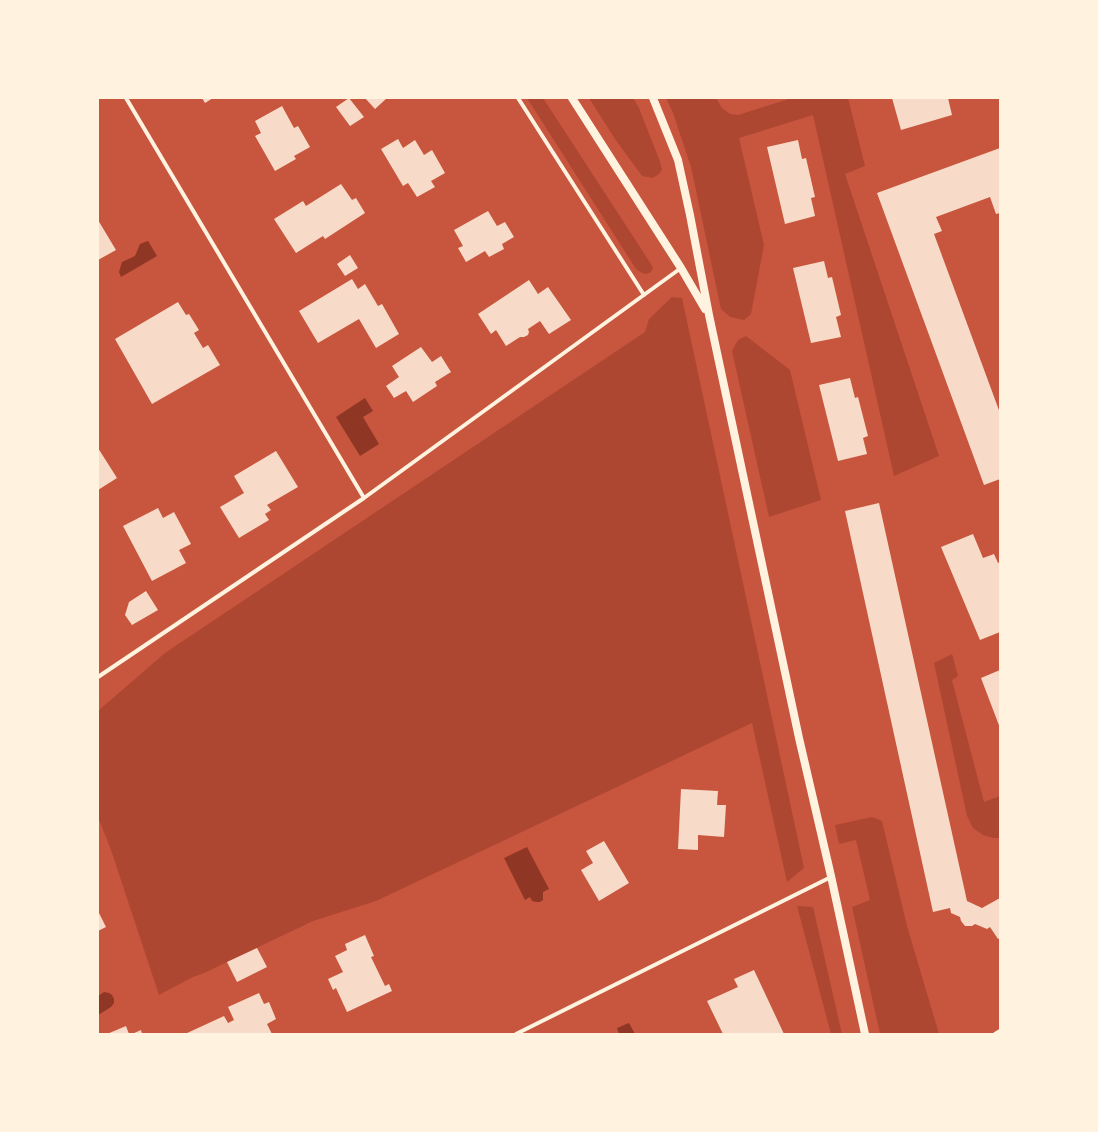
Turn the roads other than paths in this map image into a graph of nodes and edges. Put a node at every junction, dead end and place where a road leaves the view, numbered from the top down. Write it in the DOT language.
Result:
graph roads {
  1 [pos="126,98"];
  2 [pos="518,98"];
  3 [pos="572,98"];
  4 [pos="653,98"];
  5 [pos="681,268"];
  6 [pos="644,295"];
  7 [pos="709,315"];
  8 [pos="364,498"];
  9 [pos="98,677"];
  10 [pos="832,876"];
  11 [pos="1000,1031"];
  12 [pos="516,1034"];
  13 [pos="865,1034"];
  14 [pos="995,1034"];
  1 -- 8 [label="street"];
  2 -- 6 [label="street"];
  3 -- 5 [label="main road"];
  4 -- 7 [label="main road"];
  5 -- 6 [label="street"];
  5 -- 7 [label="main road"];
  6 -- 8 [label="street"];
  7 -- 10 [label="main road"];
  8 -- 9 [label="street"];
  10 -- 12 [label="street"];
  10 -- 13 [label="main road"];
  11 -- 14 [label="street"];
}
